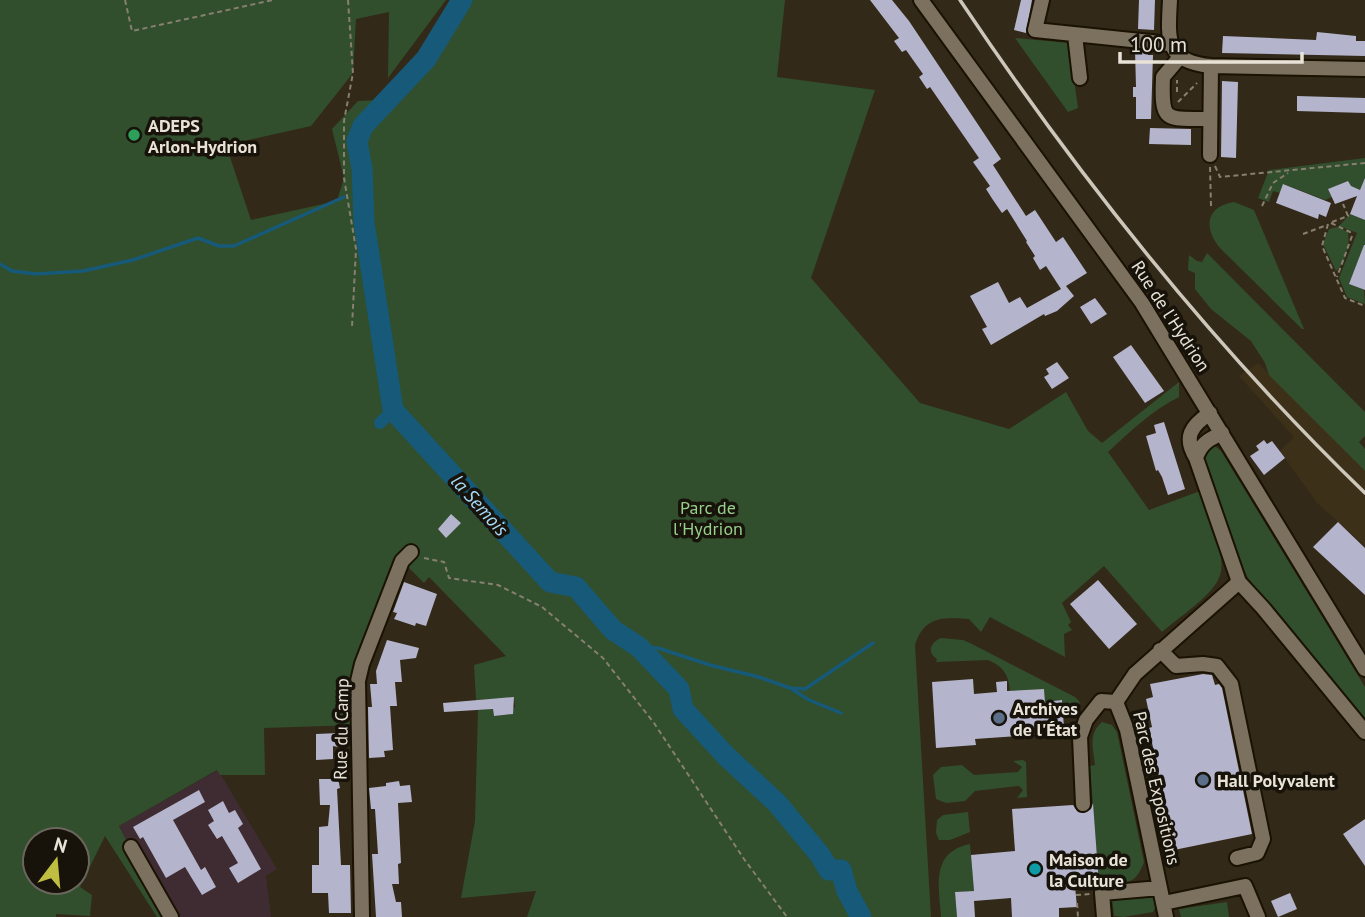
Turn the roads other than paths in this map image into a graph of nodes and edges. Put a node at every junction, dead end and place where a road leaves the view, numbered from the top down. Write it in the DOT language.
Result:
graph roads {
  1 [pos="920,0"];
  2 [pos="1042,0"];
  3 [pos="1170,0"];
  4 [pos="1075,35"];
  5 [pos="1170,44"];
  6 [pos="1180,57"];
  7 [pos="1211,66"];
  8 [pos="1365,69"];
  9 [pos="1080,78"];
  10 [pos="1210,119"];
  11 [pos="1210,156"];
  12 [pos="1210,413"];
  13 [pos="1222,433"];
  14 [pos="1196,458"];
  15 [pos="406,556"];
  16 [pos="1239,582"];
  17 [pos="1160,650"];
  18 [pos="1365,669"];
  19 [pos="1116,702"];
  20 [pos="1365,732"];
  21 [pos="1083,804"];
  22 [pos="131,847"];
  23 [pos="1237,858"];
  24 [pos="1160,888"];
  25 [pos="1165,910"];
  26 [pos="171,917"];
  27 [pos="362,917"];
  28 [pos="1104,917"];
  29 [pos="1258,917"];
  1 -- 12 [label="street, Rue de l'Hydrion"];
  2 -- 4 [label="street"];
  3 -- 5 [label="street"];
  4 -- 5 [label="street"];
  4 -- 9 [label="street"];
  5 -- 6 [label="street"];
  6 -- 7 [label="street"];
  6 -- 10 [label="street"];
  7 -- 8 [label="street"];
  7 -- 10 [label="street"];
  10 -- 11 [label="street"];
  12 -- 13 [label="street, Rue de l'Hydrion"];
  12 -- 14 [label="street"];
  13 -- 14 [label="street"];
  13 -- 18 [label="street, Rue de l'Hydrion"];
  14 -- 16 [label="street"];
  15 -- 27 [label="street, Rue du Camp"];
  16 -- 17 [label="street, Parc des Expositions"];
  16 -- 20 [label="street"];
  17 -- 19 [label="street, Parc des Expositions"];
  17 -- 23 [label="street"];
  19 -- 21 [label="street"];
  19 -- 24 [label="street, Parc des Expositions"];
  22 -- 26 [label="street"];
  24 -- 25 [label="street, Parc des Expositions"];
  24 -- 28 [label="street, Parc des Expositions"];
  25 -- 29 [label="street"];
}
